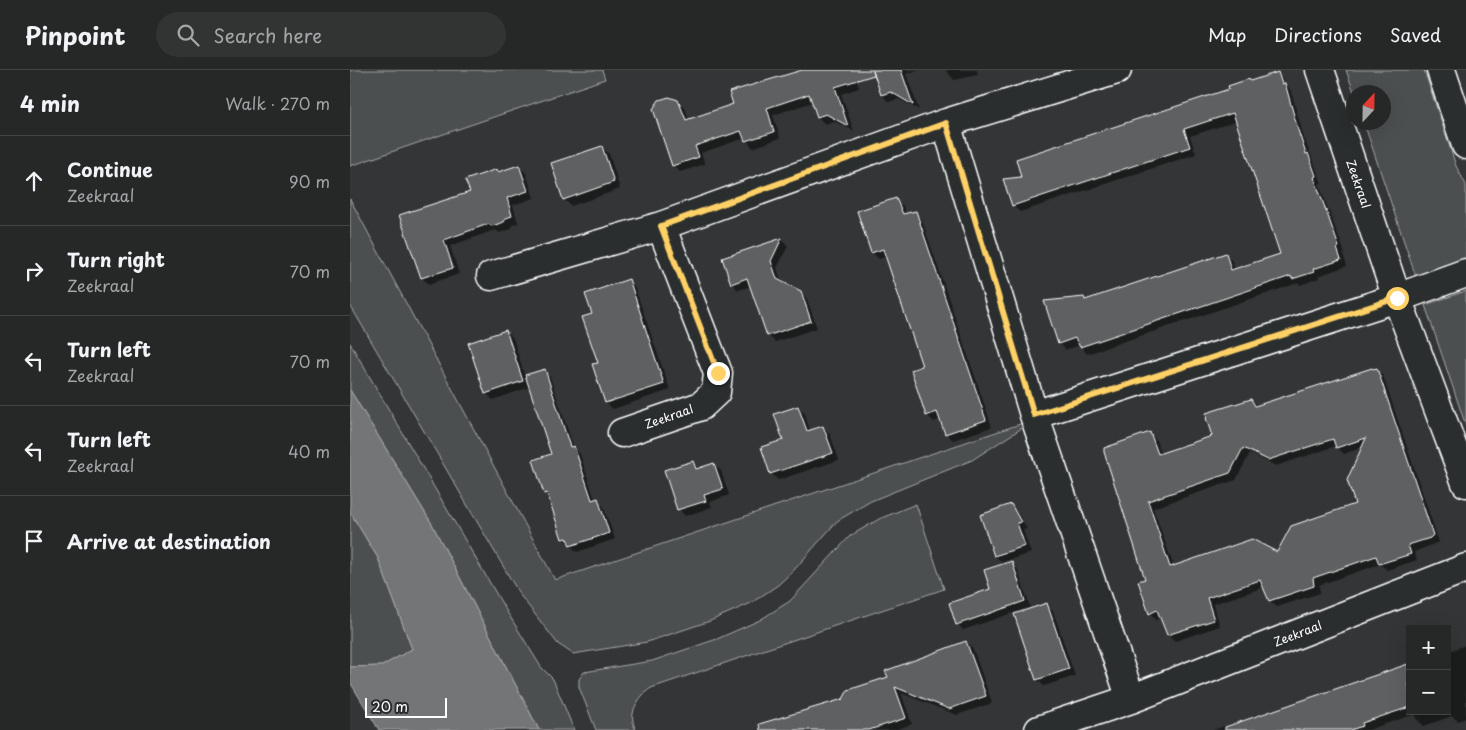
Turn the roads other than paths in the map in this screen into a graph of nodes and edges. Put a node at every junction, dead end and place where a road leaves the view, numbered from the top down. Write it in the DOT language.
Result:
graph roads {
  1 [pos="1117,70"];
  2 [pos="1320,70"];
  3 [pos="1441,70"];
  4 [pos="946,123"];
  5 [pos="1466,145"];
  6 [pos="661,226"];
  7 [pos="1466,273"];
  8 [pos="491,276"];
  9 [pos="1397,298"];
  10 [pos="1034,415"];
  11 [pos="622,433"];
  12 [pos="1466,483"];
  13 [pos="1466,568"];
  14 [pos="1131,699"];
  15 [pos="1040,730"];
  1 -- 4 [label="street"];
  2 -- 9 [label="street, Zeekraal"];
  3 -- 5 [label="street"];
  4 -- 6 [label="street"];
  4 -- 10 [label="street"];
  6 -- 8 [label="street"];
  6 -- 11 [label="street, Zeekraal"];
  7 -- 9 [label="street"];
  9 -- 10 [label="street"];
  9 -- 12 [label="street, Zeekraal"];
  10 -- 14 [label="street"];
  13 -- 14 [label="street, Zeekraal"];
  14 -- 15 [label="street, Zeekraal"];
}
